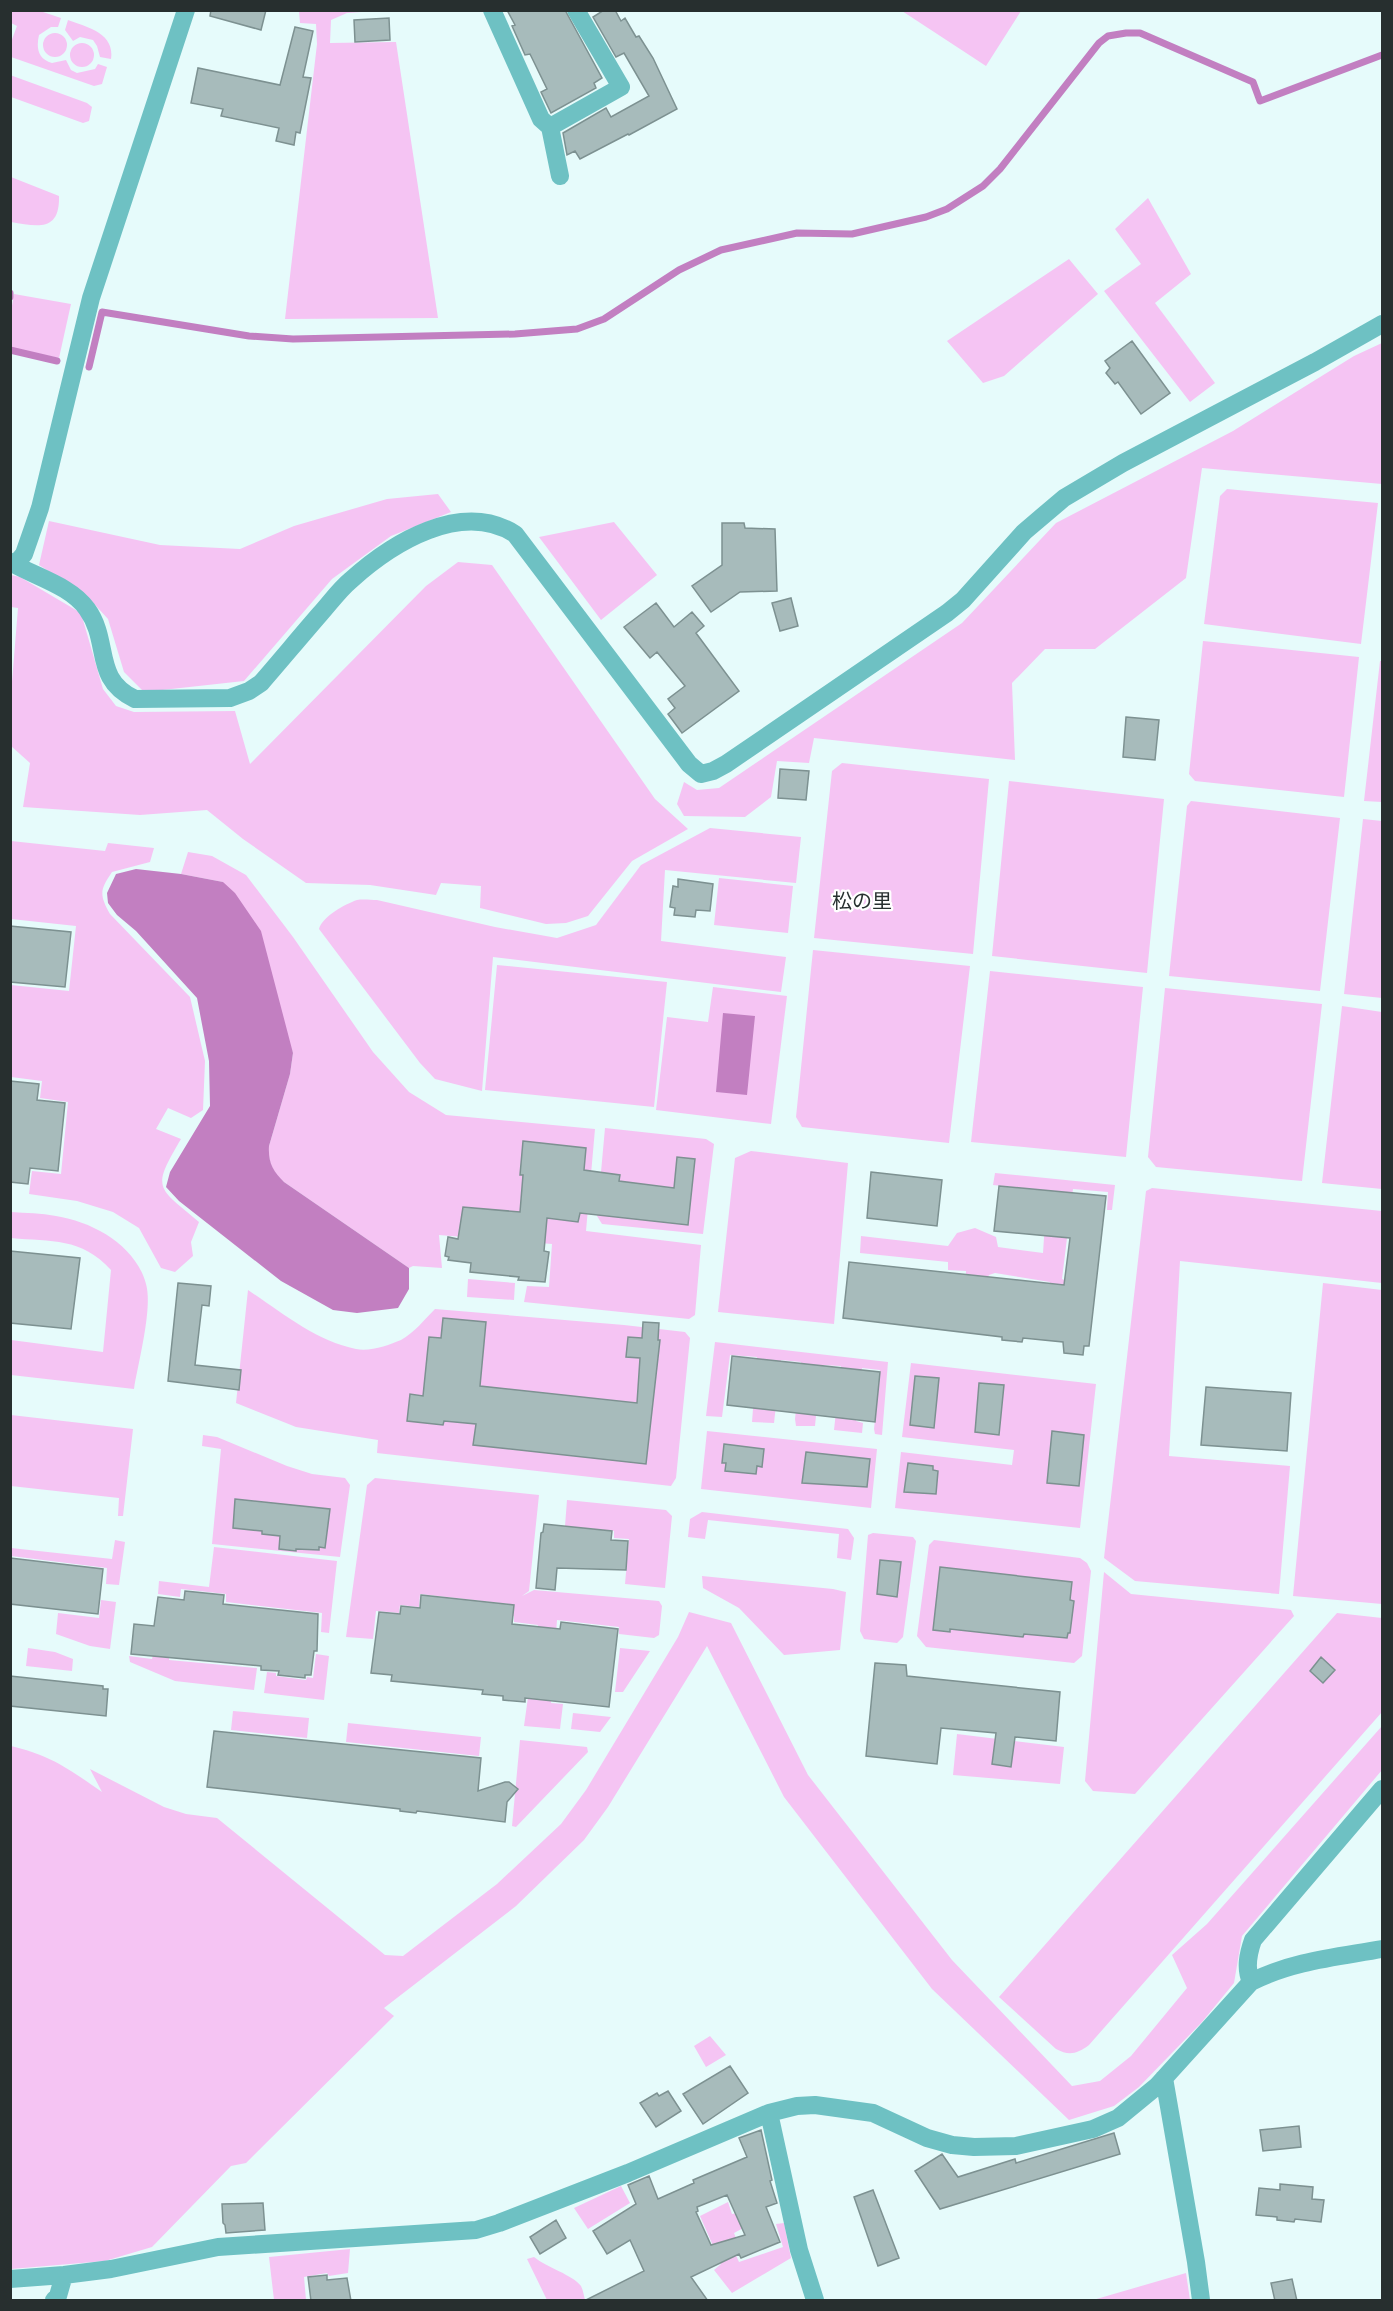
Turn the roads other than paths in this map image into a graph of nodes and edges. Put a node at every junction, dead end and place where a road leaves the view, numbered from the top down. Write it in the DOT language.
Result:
graph roads {
  1 [pos="186,10"];
  2 [pos="492,10"];
  3 [pos="576,10"];
  4 [pos="550,127"];
  5 [pos="560,176"];
  6 [pos="1383,324"];
  7 [pos="11,564"];
  8 [pos="1383,1789"];
  9 [pos="1383,1949"];
  10 [pos="1251,1982"];
  11 [pos="1164,2078"];
  12 [pos="769,2113"];
  13 [pos="64,2275"];
  14 [pos="10,2278"];
  15 [pos="54,2301"];
  16 [pos="814,2301"];
  17 [pos="1201,2301"];
  1 -- 7 [label="street"];
  2 -- 4 [label="street"];
  3 -- 4 [label="street"];
  4 -- 5 [label="street"];
  6 -- 7 [label="street"];
  8 -- 10 [label="street"];
  9 -- 10 [label="street"];
  10 -- 11 [label="street"];
  11 -- 12 [label="street"];
  11 -- 17 [label="street"];
  12 -- 13 [label="street"];
  12 -- 16 [label="street"];
  13 -- 14 [label="street"];
  13 -- 15 [label="street"];
}
